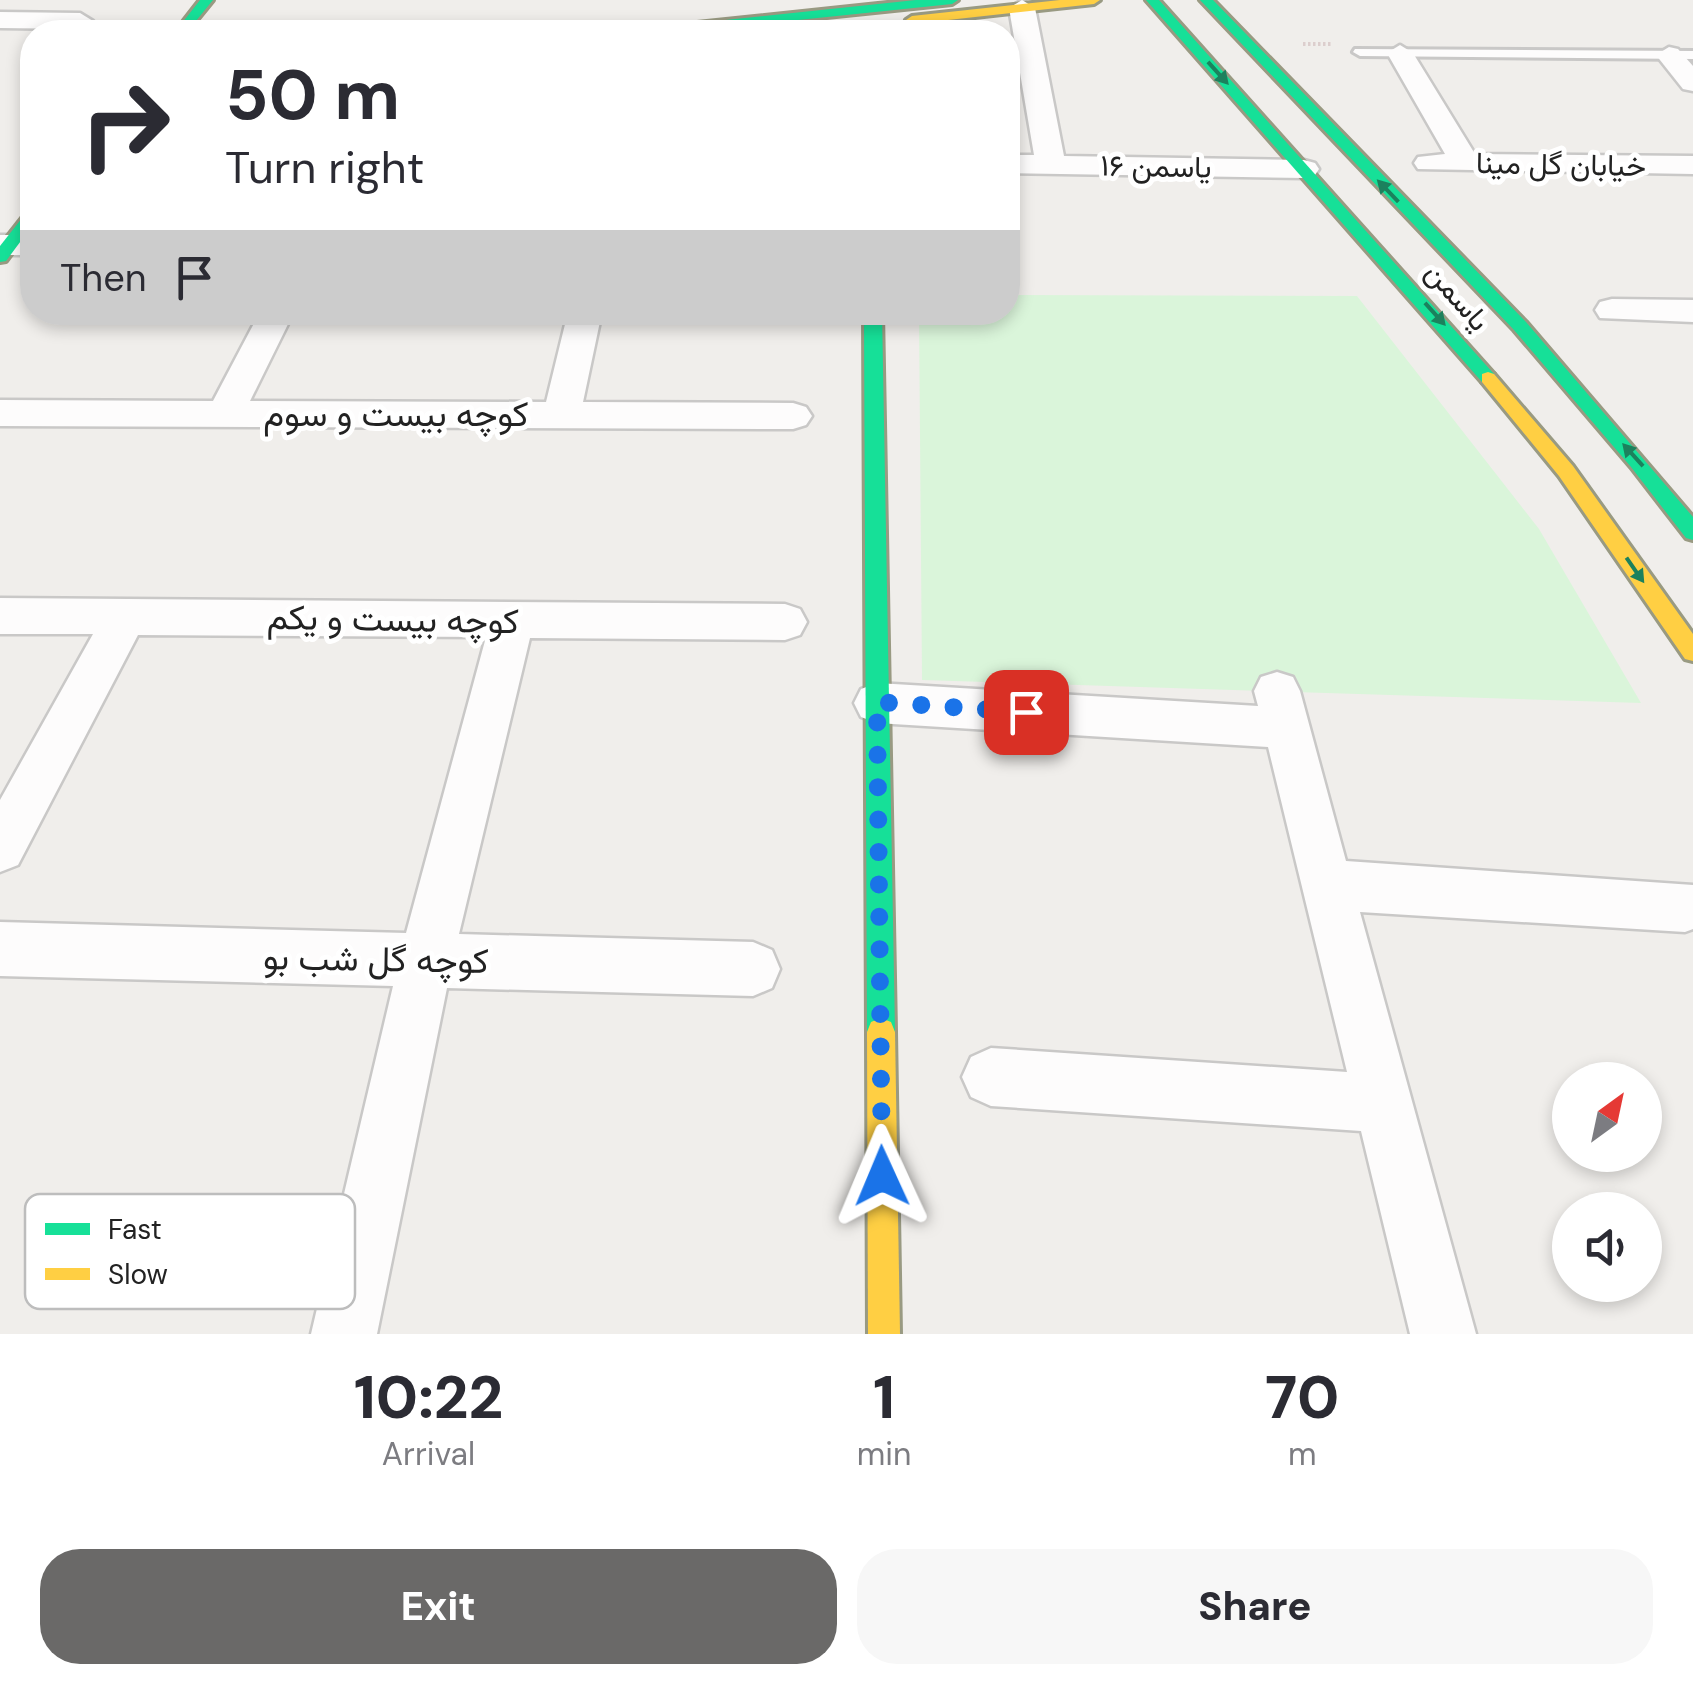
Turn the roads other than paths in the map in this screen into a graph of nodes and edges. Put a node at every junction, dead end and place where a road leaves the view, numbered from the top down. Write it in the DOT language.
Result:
graph roads {
  1 [pos="207,0"];
  2 [pos="1094,0"];
  3 [pos="1152,0"];
  4 [pos="1206,0"];
  5 [pos="949,4"];
  6 [pos="1022,8"];
  7 [pos="191,20"];
  8 [pos="778,20"];
  9 [pos="864,20"];
  10 [pos="1360,52"];
  11 [pos="1400,53"];
  12 [pos="1681,55"];
  13 [pos="1693,82"];
  14 [pos="1430,162"];
  15 [pos="1465,162"];
  16 [pos="1020,164"];
  17 [pos="1051,164"];
  18 [pos="1693,166"];
  19 [pos="1304,169"];
  20 [pos="1612,310"];
  21 [pos="1693,311"];
  22 [pos="270,325"];
  23 [pos="582,325"];
  24 [pos="873,325"];
  25 [pos="0,413"];
  26 [pos="225,414"];
  27 [pos="561,415"];
  28 [pos="793,416"];
  29 [pos="1693,532"];
  30 [pos="0,616"];
  31 [pos="125,617"];
  32 [pos="512,620"];
  33 [pos="785,622"];
  34 [pos="1693,652"];
  35 [pos="877,702"];
  36 [pos="0,848"];
  37 [pos="1328,885"];
  38 [pos="1685,908"];
  39 [pos="0,949"];
  40 [pos="426,960"];
  41 [pos="753,968"];
  42 [pos="991,1077"];
  43 [pos="1383,1103"];
  44 [pos="355,1284"];
  45 [pos="349,1309"];
  46 [pos="344,1334"];
  47 [pos="884,1334"];
  48 [pos="1443,1334"];
  1 -- 7 [label="street"];
  2 -- 6 [label="street"];
  3 -- 19 [label="street, یاسمن, one-way"];
  29 -- 4 [label="street, یاسمن, one-way"];
  5 -- 6 [label="street"];
  5 -- 8 [label="street"];
  5 -- 9 [label="street"];
  6 -- 17 [label="street"];
  10 -- 11 [label="lane"];
  11 -- 12 [label="lane"];
  11 -- 15 [label="street"];
  12 -- 13 [label="street"];
  14 -- 15 [label="street, خیابان گل مینا"];
  15 -- 18 [label="street, خیابان گل مینا"];
  16 -- 17 [label="street, یاسمن ۱۶"];
  17 -- 19 [label="street, یاسمن ۱۶"];
  19 -- 34 [label="street, یاسمن, one-way"];
  20 -- 21 [label="street"];
  22 -- 26 [label="street"];
  23 -- 27 [label="street"];
  24 -- 35 [label="street"];
  25 -- 26 [label="street, کوچه بیست و سوم"];
  26 -- 27 [label="street, کوچه بیست و سوم"];
  27 -- 28 [label="street, کوچه بیست و سوم"];
  30 -- 31 [label="street, کوچه بیست و یکم"];
  31 -- 32 [label="street, کوچه بیست و یکم"];
  31 -- 36 [label="street"];
  32 -- 33 [label="street, کوچه بیست و یکم"];
  32 -- 40 [label="street"];
  35 -- 37 [label="street"];
  35 -- 47 [label="street"];
  37 -- 38 [label="street"];
  37 -- 43 [label="street"];
  39 -- 40 [label="street, کوچه گل شب بو"];
  40 -- 41 [label="street, کوچه گل شب بو"];
  40 -- 44 [label="street"];
  42 -- 43 [label="street"];
  43 -- 48 [label="street"];
  45 -- 46 [label="street"];
}
